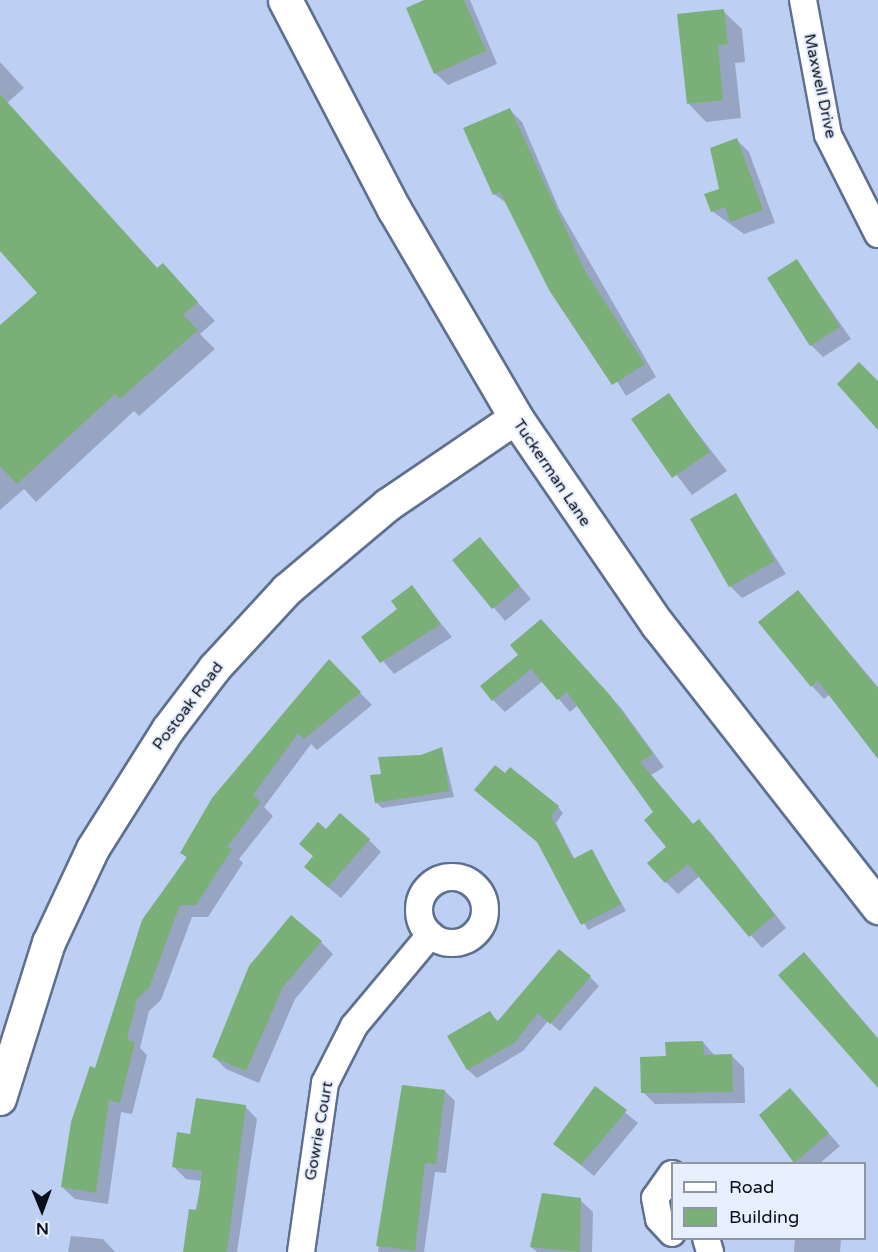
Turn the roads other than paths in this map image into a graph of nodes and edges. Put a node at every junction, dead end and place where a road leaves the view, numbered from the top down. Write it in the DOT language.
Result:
graph roads {
  1 [pos="285,0"];
  2 [pos="803,0"];
  3 [pos="878,234"];
  4 [pos="516,418"];
  5 [pos="878,907"];
  6 [pos="430,935"];
  7 [pos="0,1100"];
  8 [pos="671,1175"];
  9 [pos="671,1232"];
  10 [pos="301,1252"];
  1 -- 4 [label="main road, Tuckerman Lane"];
  2 -- 3 [label="street, Maxwell Drive"];
  4 -- 5 [label="main road, Tuckerman Lane"];
  4 -- 7 [label="street, Postoak Road"];
  6 -- 10 [label="street, Gowrie Court"];
  8 -- 9 [label="street"];
}
